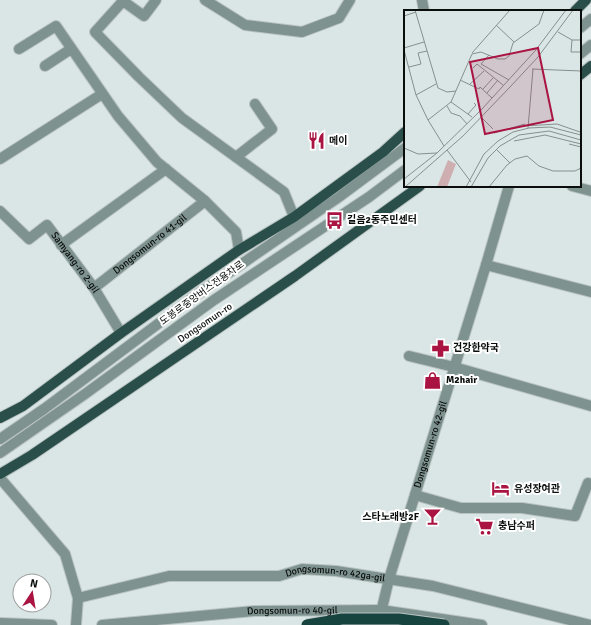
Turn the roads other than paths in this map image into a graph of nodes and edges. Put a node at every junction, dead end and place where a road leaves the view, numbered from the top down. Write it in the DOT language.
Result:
graph roads {
  1 [pos="156,0"];
  2 [pos="205,0"];
  3 [pos="350,0"];
  4 [pos="422,0"];
  5 [pos="586,0"];
  6 [pos="424,10"];
  7 [pos="576,10"];
  8 [pos="591,19"];
  9 [pos="581,27"];
  10 [pos="591,45"];
  11 [pos="19,49"];
  12 [pos="71,49"];
  13 [pos="581,53"];
  14 [pos="45,66"];
  15 [pos="591,66"];
  16 [pos="581,74"];
  17 [pos="102,94"];
  18 [pos="255,104"];
  19 [pos="404,133"];
  20 [pos="404,149"];
  21 [pos="236,157"];
  22 [pos="0,159"];
  23 [pos="166,169"];
  24 [pos="404,171"];
  25 [pos="419,187"];
  26 [pos="508,187"];
  27 [pos="576,187"];
  28 [pos="591,191"];
  29 [pos="206,201"];
  30 [pos="0,212"];
  31 [pos="294,217"];
  32 [pos="61,245"];
  33 [pos="239,250"];
  34 [pos="486,265"];
  35 [pos="94,288"];
  36 [pos="591,292"];
  37 [pos="121,333"];
  38 [pos="410,356"];
  39 [pos="454,367"];
  40 [pos="591,406"];
  41 [pos="0,418"];
  42 [pos="0,439"];
  43 [pos="0,453"];
  44 [pos="0,474"];
  45 [pos="0,478"];
  46 [pos="591,484"];
  47 [pos="415,495"];
  48 [pos="389,579"];
  49 [pos="78,598"];
  50 [pos="381,610"];
  51 [pos="0,624"];
  52 [pos="52,625"];
  53 [pos="76,625"];
  54 [pos="102,625"];
  55 [pos="306,625"];
  56 [pos="378,625"];
  57 [pos="444,625"];
  58 [pos="482,625"];
  59 [pos="590,625"];
  1 -- 21 [label="street"];
  2 -- 3 [label="street"];
  4 -- 6 [label="street"];
  5 -- 7 [label="main road"];
  8 -- 9 [label="street"];
  10 -- 13 [label="street"];
  11 -- 12 [label="street"];
  12 -- 14 [label="street"];
  12 -- 17 [label="street"];
  15 -- 16 [label="main road"];
  17 -- 22 [label="street"];
  17 -- 23 [label="street"];
  18 -- 21 [label="street"];
  19 -- 31 [label="main road"];
  20 -- 42 [label="street, 도봉로중앙버스전용차로"];
  21 -- 31 [label="street"];
  23 -- 29 [label="street"];
  23 -- 32 [label="street"];
  24 -- 43 [label="street, 도봉로중앙버스전용차로"];
  25 -- 44 [label="main road, Dongsomun-ro"];
  26 -- 34 [label="street, Dongsomun-ro 42-gil"];
  27 -- 28 [label="street"];
  29 -- 33 [label="street"];
  29 -- 35 [label="street, Dongsomun-ro 41-gil"];
  30 -- 32 [label="street, Samyang-ro 2-gil"];
  31 -- 33 [label="main road"];
  32 -- 35 [label="street, Samyang-ro 2-gil"];
  33 -- 37 [label="main road"];
  34 -- 36 [label="street"];
  34 -- 39 [label="street, Dongsomun-ro 42-gil"];
  35 -- 37 [label="street, Samyang-ro 2-gil"];
  37 -- 41 [label="main road"];
  38 -- 39 [label="street"];
  39 -- 40 [label="street"];
  39 -- 47 [label="street, Dongsomun-ro 42-gil"];
  45 -- 49 [label="street"];
  46 -- 47 [label="street"];
  47 -- 48 [label="street, Dongsomun-ro 42-gil"];
  48 -- 49 [label="street, Dongsomun-ro 42ga-gil"];
  48 -- 50 [label="street, Dongsomun-ro 42-gil"];
  48 -- 59 [label="street, Dongsomun-ro 42ga-gil"];
  49 -- 53 [label="street"];
  50 -- 54 [label="street, Dongsomun-ro 40-gil"];
  50 -- 56 [label="street, Dongsomun-ro 42-gil"];
  50 -- 58 [label="street, Dongsomun-ro 40-gil"];
  51 -- 52 [label="street"];
  55 -- 57 [label="highway, bridge"];
}
